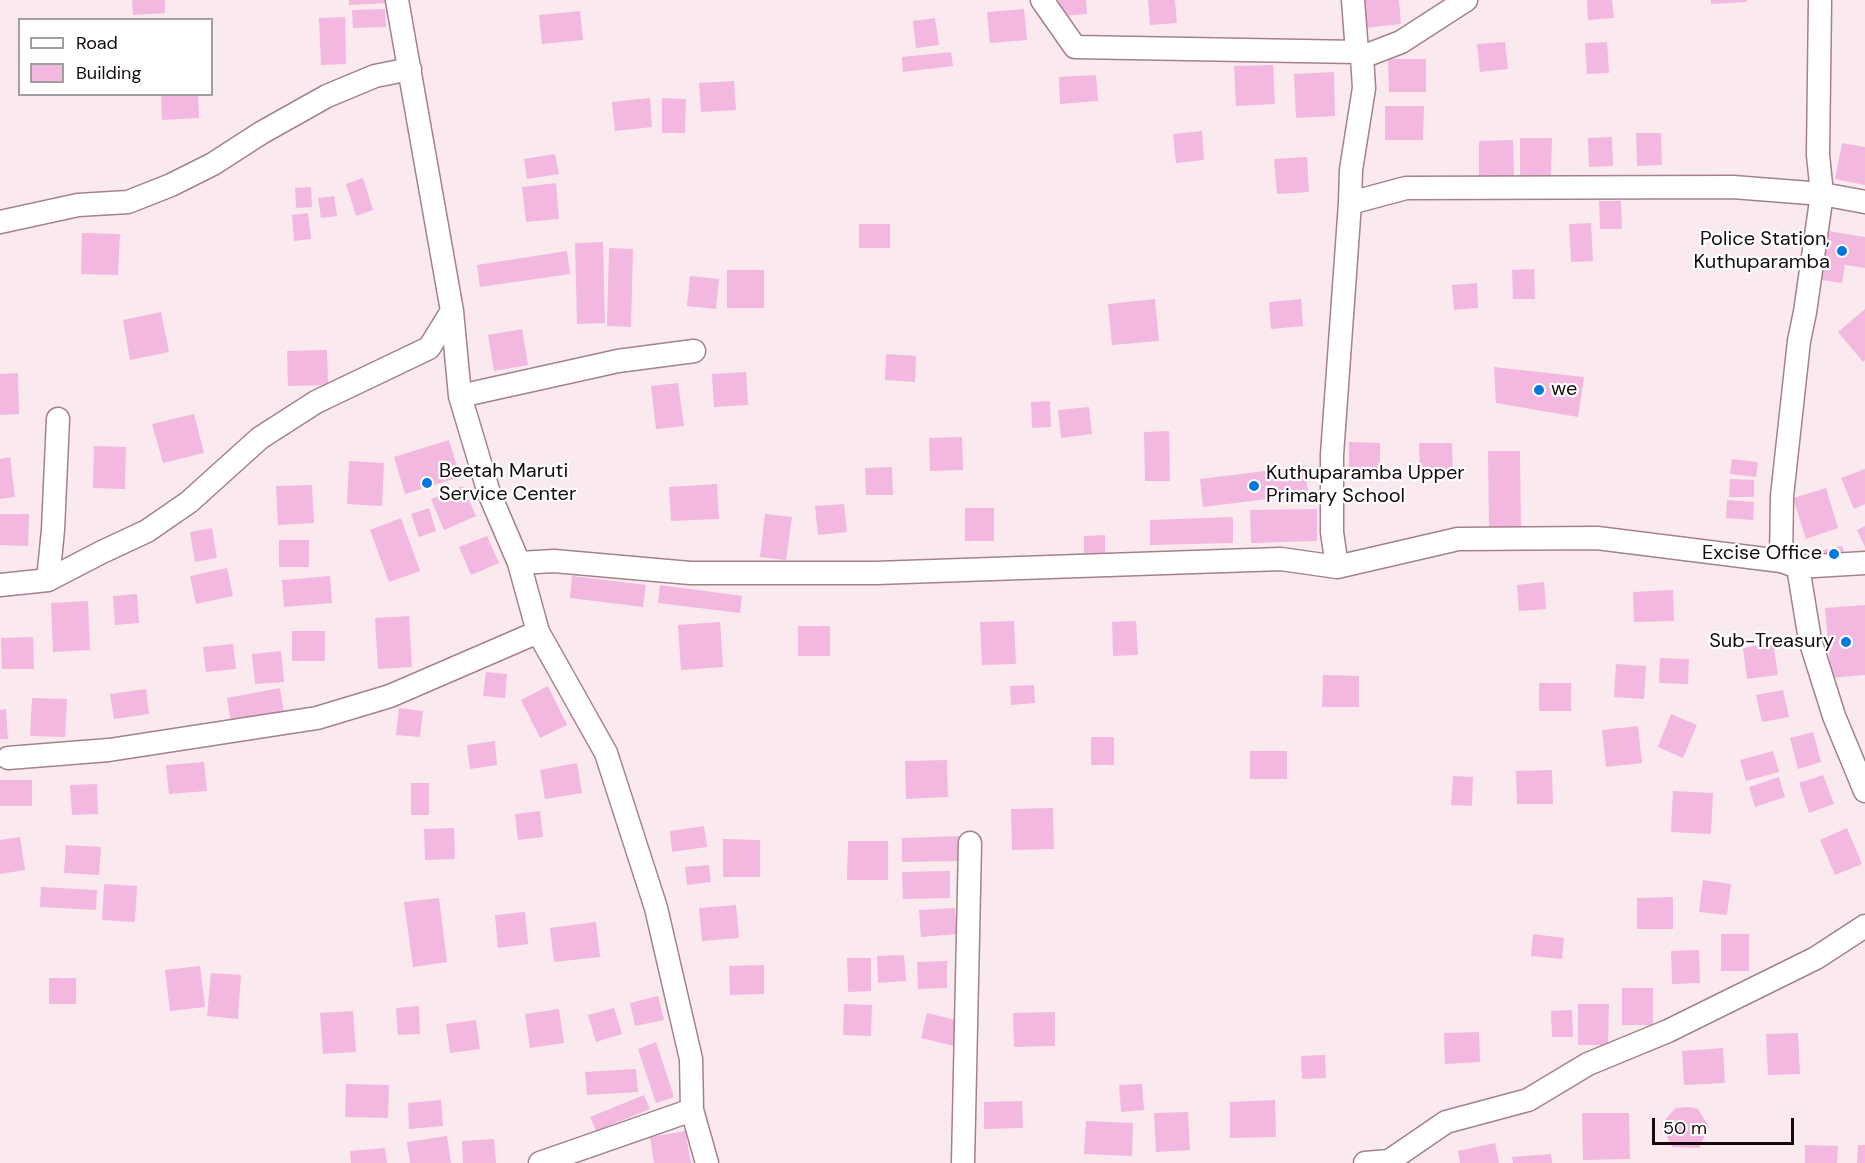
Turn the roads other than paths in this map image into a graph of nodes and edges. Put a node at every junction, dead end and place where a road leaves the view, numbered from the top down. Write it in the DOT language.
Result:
graph roads {
  1 [pos="397,0"];
  2 [pos="1042,0"];
  3 [pos="1353,0"];
  4 [pos="1466,0"];
  5 [pos="1820,0"];
  6 [pos="1360,54"];
  7 [pos="410,69"];
  8 [pos="1822,194"];
  9 [pos="1865,202"];
  10 [pos="1350,203"];
  11 [pos="0,222"];
  12 [pos="452,311"];
  13 [pos="694,351"];
  14 [pos="460,396"];
  15 [pos="57,418"];
  16 [pos="519,563"];
  17 [pos="1865,563"];
  18 [pos="1789,564"];
  19 [pos="1337,567"];
  20 [pos="48,580"];
  21 [pos="0,585"];
  22 [pos="538,632"];
  23 [pos="8,758"];
  24 [pos="1865,791"];
  25 [pos="970,843"];
  26 [pos="1865,926"];
  27 [pos="692,1110"];
  28 [pos="540,1163"];
  29 [pos="707,1163"];
  30 [pos="963,1163"];
  31 [pos="1365,1163"];
  1 -- 7 [label="street"];
  2 -- 6 [label="street"];
  3 -- 6 [label="street"];
  4 -- 6 [label="street"];
  5 -- 8 [label="street"];
  6 -- 10 [label="street"];
  7 -- 11 [label="street"];
  7 -- 12 [label="street"];
  8 -- 9 [label="street"];
  8 -- 10 [label="street"];
  8 -- 18 [label="street"];
  10 -- 19 [label="street"];
  12 -- 14 [label="street"];
  12 -- 20 [label="street"];
  13 -- 14 [label="street"];
  14 -- 16 [label="street"];
  15 -- 20 [label="street"];
  16 -- 19 [label="street"];
  16 -- 22 [label="street"];
  17 -- 18 [label="street"];
  18 -- 19 [label="street"];
  18 -- 24 [label="street"];
  20 -- 21 [label="street"];
  22 -- 23 [label="street"];
  22 -- 27 [label="street"];
  25 -- 30 [label="street"];
  26 -- 31 [label="street"];
  27 -- 28 [label="street"];
  27 -- 29 [label="street"];
}
